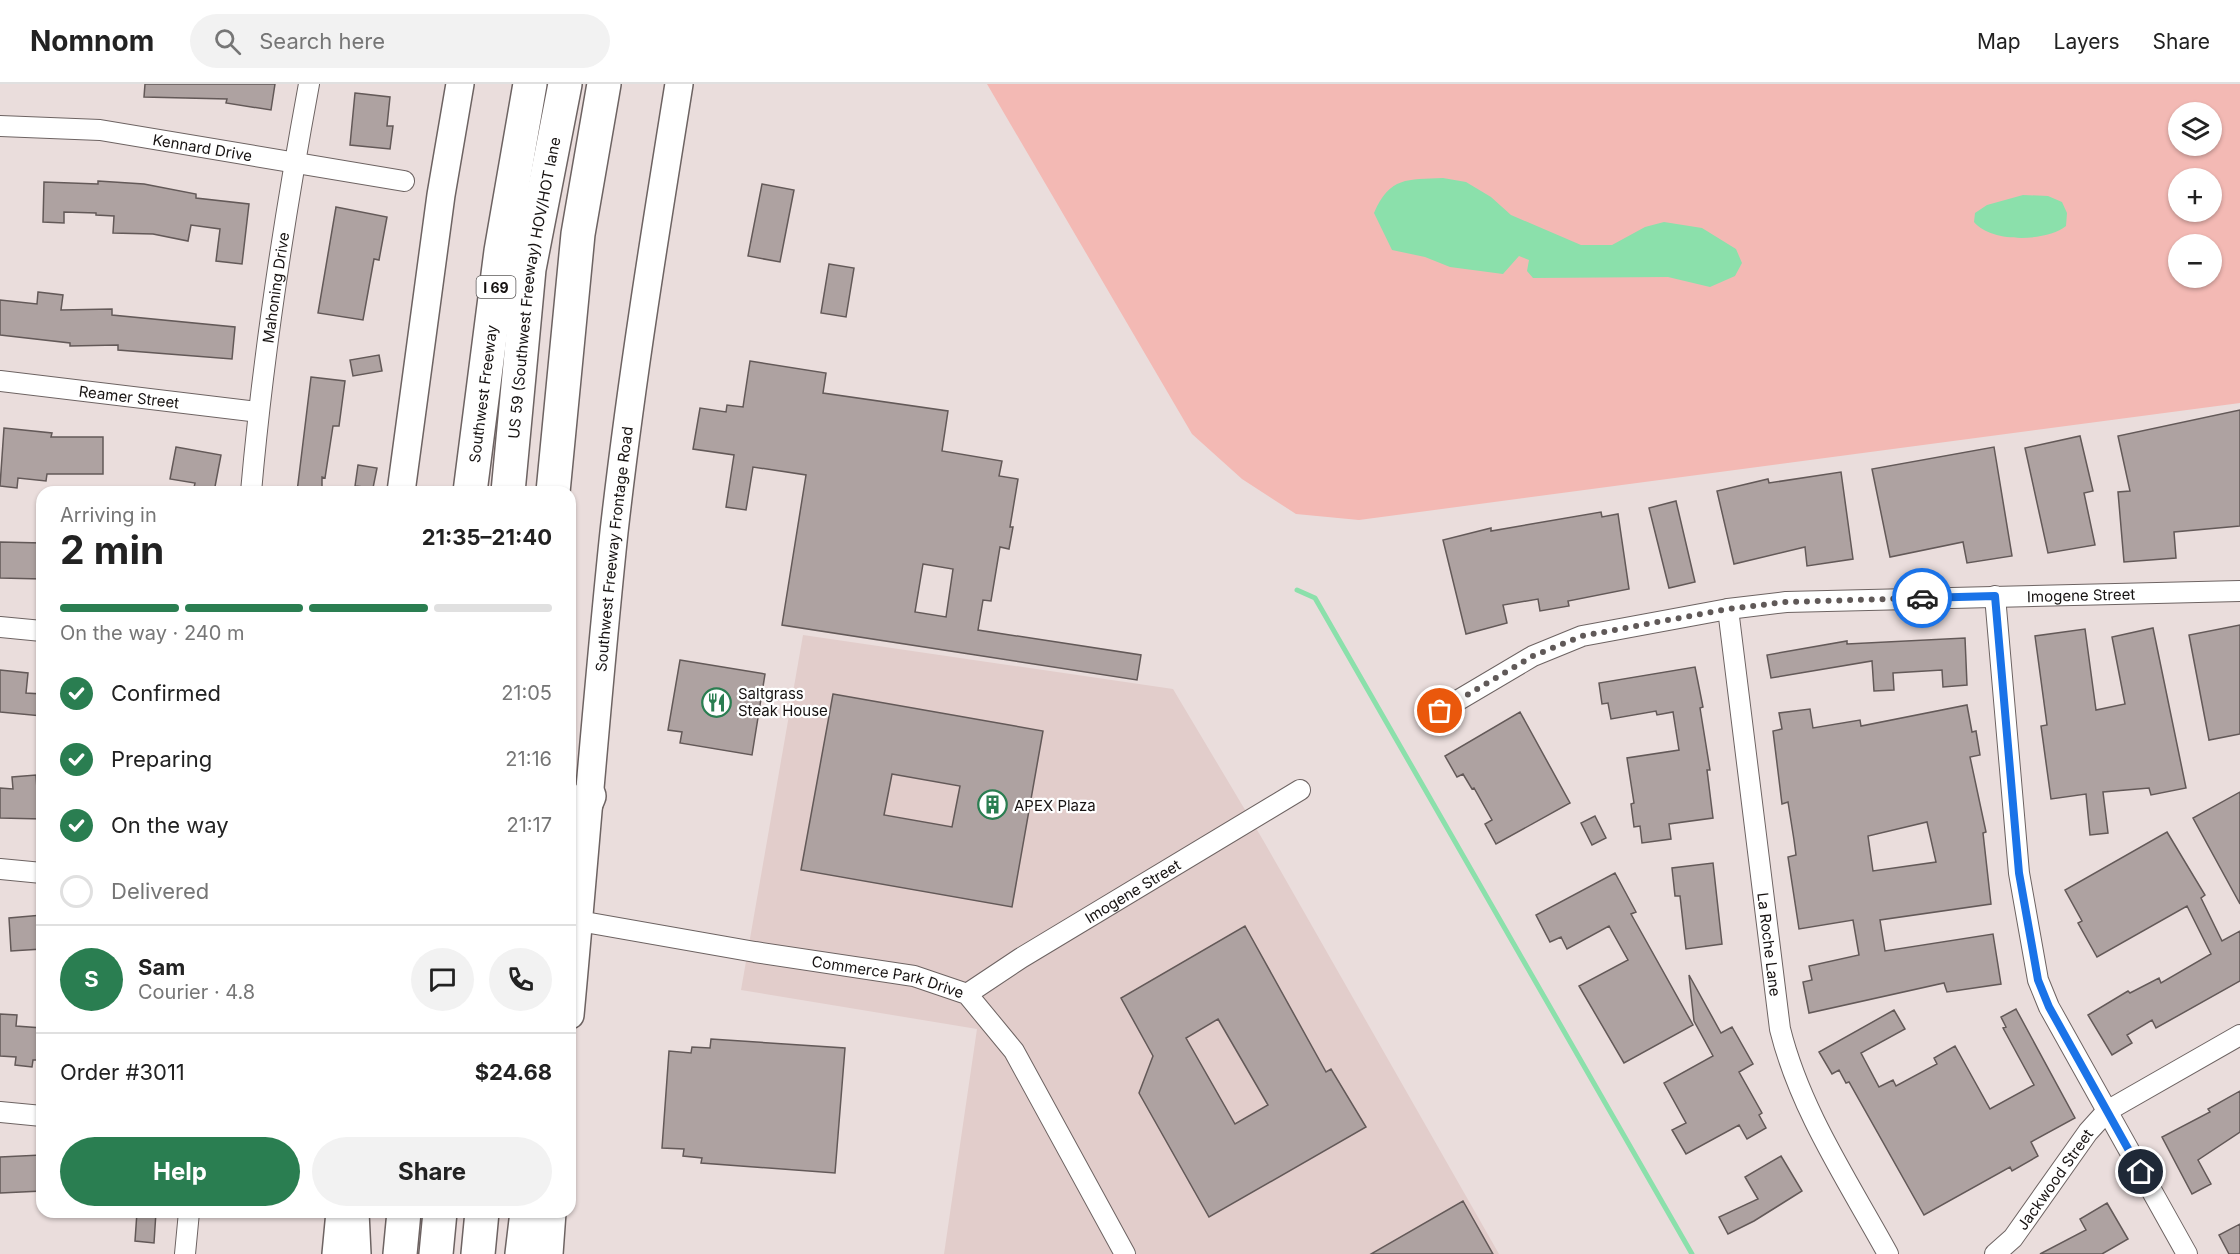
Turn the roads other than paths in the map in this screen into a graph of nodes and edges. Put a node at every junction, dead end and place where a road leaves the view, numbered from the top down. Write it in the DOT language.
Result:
graph roads {
  1 [pos="309,84"];
  2 [pos="460,84"];
  3 [pos="530,84"];
  4 [pos="565,84"];
  5 [pos="604,84"];
  6 [pos="680,84"];
  7 [pos="0,126"];
  8 [pos="295,162"];
  9 [pos="404,181"];
  10 [pos="0,381"];
  11 [pos="258,412"];
  12 [pos="252,486"];
  13 [pos="402,486"];
  14 [pos="471,486"];
  15 [pos="509,486"];
  16 [pos="555,486"];
  17 [pos="2240,591"];
  18 [pos="1995,596"];
  19 [pos="1728,609"];
  20 [pos="0,627"];
  21 [pos="36,630"];
  22 [pos="1440,711"];
  23 [pos="1300,790"];
  24 [pos="589,796"];
  25 [pos="576,825"];
  26 [pos="0,869"];
  27 [pos="36,872"];
  28 [pos="579,921"];
  29 [pos="576,953"];
  30 [pos="967,994"];
  31 [pos="2240,1035"];
  32 [pos="2107,1111"];
  33 [pos="0,1112"];
  34 [pos="36,1115"];
  35 [pos="188,1218"];
  36 [pos="339,1218"];
  37 [pos="352,1218"];
  38 [pos="403,1218"];
  39 [pos="439,1218"];
  40 [pos="481,1218"];
  41 [pos="526,1218"];
  42 [pos="552,1218"];
  43 [pos="185,1254"];
  44 [pos="336,1254"];
  45 [pos="354,1254"];
  46 [pos="400,1254"];
  47 [pos="436,1254"];
  48 [pos="478,1254"];
  49 [pos="522,1254"];
  50 [pos="549,1254"];
  51 [pos="1125,1254"];
  52 [pos="1888,1254"];
  53 [pos="1995,1254"];
  54 [pos="2187,1254"];
  1 -- 8 [label="street, Mahoning Drive"];
  2 -- 13 [label="main road"];
  3 -- 14 [label="highway, Southwest Freeway / I 69"];
  4 -- 15 [label="highway, US 59 (Southwest Freeway) HOV/HOT lane"];
  5 -- 16 [label="highway"];
  6 -- 24 [label="main road, Southwest Freeway Frontage Road"];
  7 -- 8 [label="street, Kennard Drive"];
  8 -- 9 [label="street, Kennard Drive"];
  8 -- 11 [label="street, Mahoning Drive"];
  10 -- 11 [label="street, Reamer Street"];
  11 -- 12 [label="street, Mahoning Drive"];
  17 -- 18 [label="street, Imogene Street"];
  18 -- 19 [label="street, Imogene Street"];
  18 -- 32 [label="street"];
  19 -- 22 [label="street, Imogene Street"];
  19 -- 52 [label="street, La Roche Lane"];
  20 -- 21 [label="street"];
  23 -- 30 [label="street, Imogene Street"];
  24 -- 25 [label="highway"];
  24 -- 28 [label="main road, Southwest Freeway Frontage Road"];
  26 -- 27 [label="street"];
  28 -- 29 [label="main road, Southwest Freeway Frontage Road"];
  28 -- 30 [label="street, Commerce Park Drive"];
  30 -- 51 [label="street, Commerce Park Drive"];
  31 -- 32 [label="street, Jackwood Street"];
  32 -- 53 [label="street, Jackwood Street"];
  32 -- 54 [label="street"];
  33 -- 34 [label="street"];
  35 -- 43 [label="street"];
  36 -- 44 [label="main road"];
  37 -- 45 [label="highway"];
  38 -- 46 [label="highway"];
  39 -- 47 [label="highway"];
  40 -- 48 [label="highway"];
  41 -- 49 [label="highway"];
  42 -- 50 [label="main road"];
}
